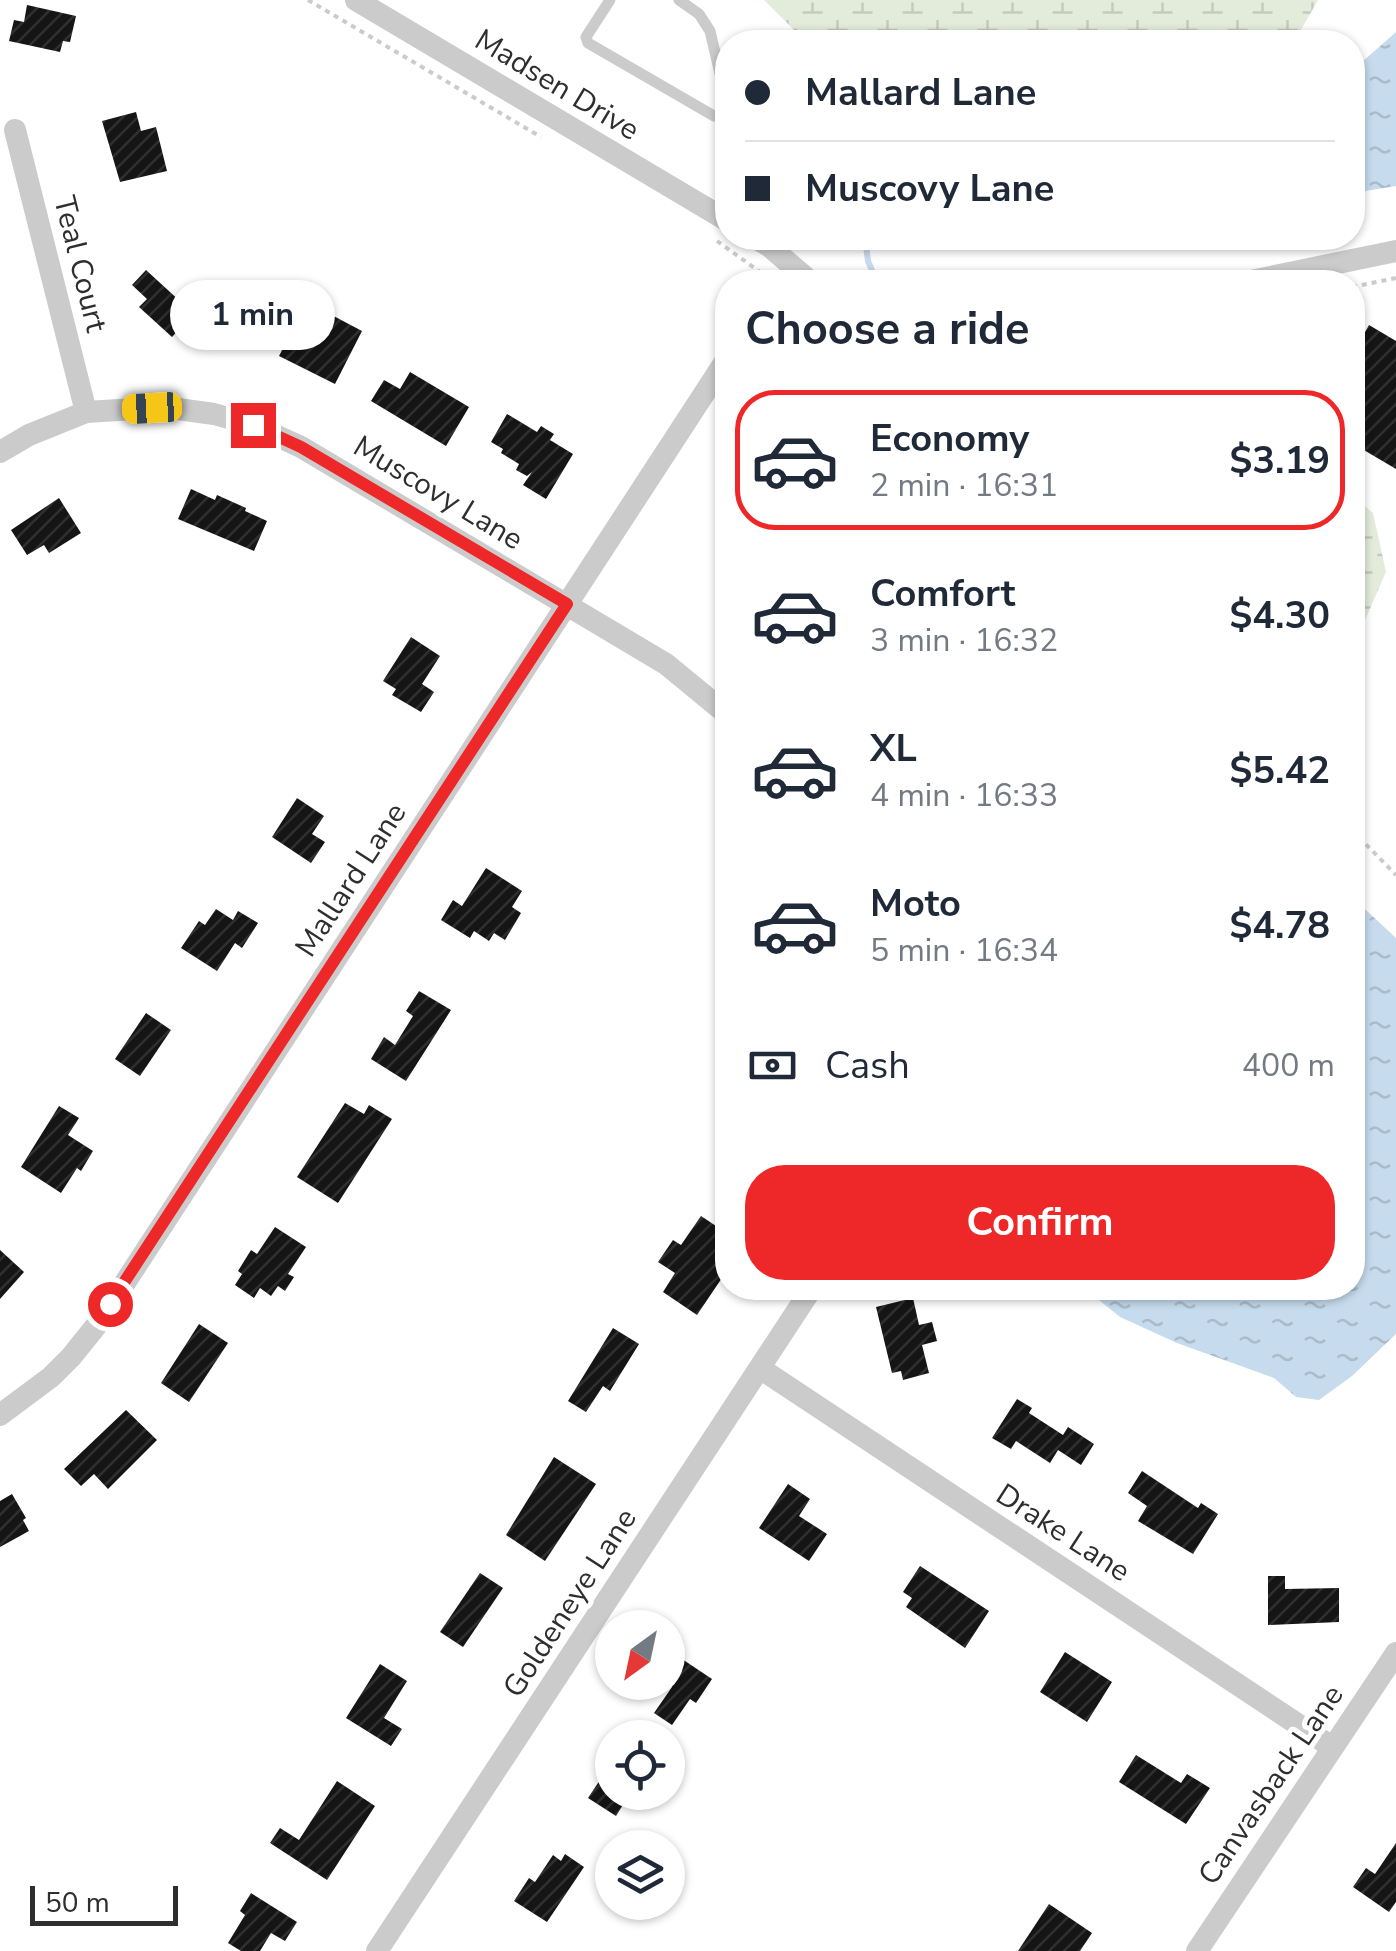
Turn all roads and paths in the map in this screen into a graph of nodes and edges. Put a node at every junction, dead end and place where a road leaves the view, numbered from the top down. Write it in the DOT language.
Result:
graph roads {
  1 [pos="308,0"];
  2 [pos="356,0"];
  3 [pos="610,0"];
  4 [pos="679,0"];
  5 [pos="715,58"];
  6 [pos="715,116"];
  7 [pos="15,130"];
  8 [pos="542,137"];
  9 [pos="715,217"];
  10 [pos="746,250"];
  11 [pos="774,250"];
  12 [pos="1396,251"];
  13 [pos="763,270"];
  14 [pos="797,270"];
  15 [pos="1304,270"];
  16 [pos="1396,278"];
  17 [pos="1365,284"];
  18 [pos="715,377"];
  19 [pos="86,412"];
  20 [pos="0,452"];
  21 [pos="567,604"];
  22 [pos="715,704"];
  23 [pos="1365,843"];
  24 [pos="1396,875"];
  25 [pos="804,1300"];
  26 [pos="760,1369"];
  27 [pos="0,1415"];
  28 [pos="1396,1652"];
  29 [pos="1332,1747"];
  30 [pos="376,1951"];
  31 [pos="1197,1951"];
  1 -- 8 [label="path"];
  2 -- 9 [label="street, Madsen Drive"];
  3 -- 6 [label="lane"];
  4 -- 5 [label="lane"];
  7 -- 19 [label="street, Teal Court"];
  10 -- 13 [label="path"];
  11 -- 14 [label="street"];
  12 -- 15 [label="street"];
  16 -- 17 [label="path"];
  18 -- 21 [label="street, Mallard Lane"];
  19 -- 20 [label="street"];
  19 -- 21 [label="street, Muscovy Lane"];
  21 -- 22 [label="street, Muscovy Lane"];
  21 -- 27 [label="street, Mallard Lane"];
  23 -- 24 [label="path"];
  25 -- 26 [label="street, Goldeneye Lane"];
  26 -- 29 [label="street, Drake Lane"];
  26 -- 30 [label="street, Goldeneye Lane"];
  28 -- 29 [label="street, Canvasback Lane"];
  29 -- 31 [label="street, Canvasback Lane"];
}
